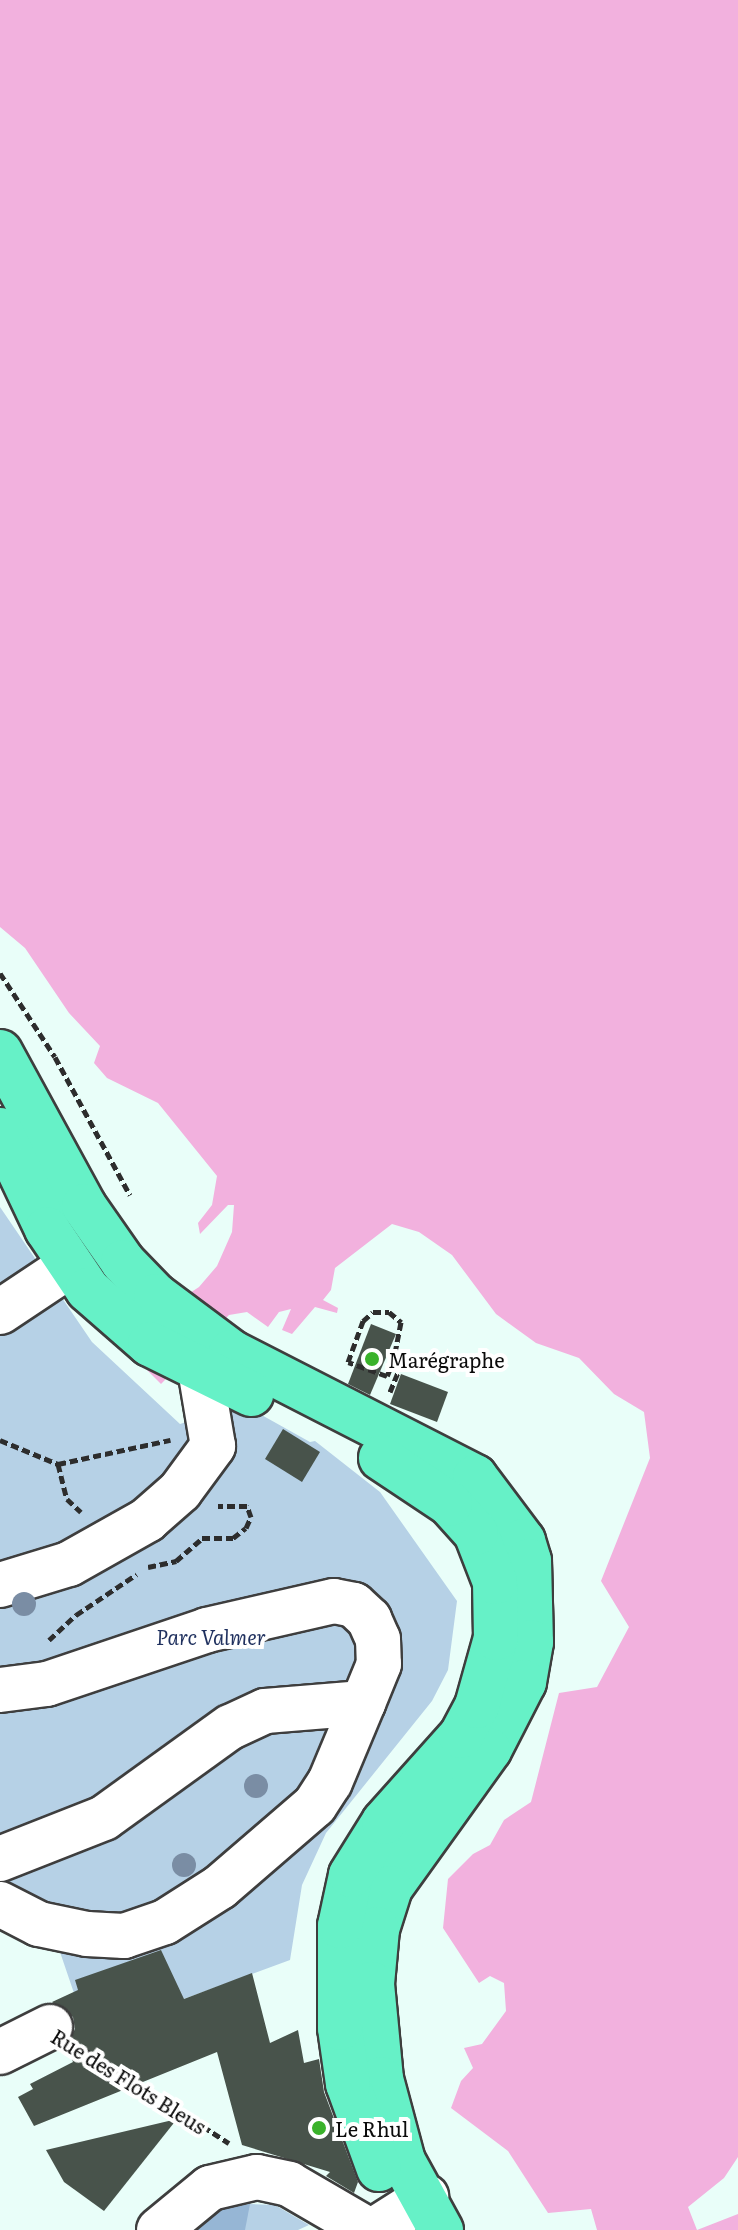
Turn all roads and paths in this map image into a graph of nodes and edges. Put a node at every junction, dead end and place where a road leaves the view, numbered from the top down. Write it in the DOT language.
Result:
graph roads {
  1 [pos="0,973"];
  2 [pos="3,982"];
  3 [pos="0,1052"];
  4 [pos="0,1130"];
  5 [pos="130,1195"];
  6 [pos="69,1266"];
  7 [pos="140,1309"];
  8 [pos="0,1312"];
  9 [pos="394,1359"];
  10 [pos="212,1364"];
  11 [pos="389,1396"];
  12 [pos="215,1435"];
  13 [pos="0,1440"];
  14 [pos="58,1464"];
  15 [pos="215,1507"];
  16 [pos="105,1544"];
  17 [pos="0,1585"];
  18 [pos="44,1645"];
  19 [pos="0,1690"];
  20 [pos="363,1703"];
  21 [pos="0,1859"];
  22 [pos="0,1904"];
  23 [pos="50,2027"];
  24 [pos="2,2046"];
  25 [pos="242,2151"];
  26 [pos="407,2222"];
  27 [pos="159,2230"];
  1 -- 2 [label="path"];
  2 -- 5 [label="path"];
  3 -- 7 [label="main road"];
  4 -- 6 [label="main road"];
  6 -- 7 [label="main road"];
  6 -- 8 [label="street"];
  7 -- 10 [label="main road"];
  9 -- 9 [label="path"];
  9 -- 11 [label="path"];
  10 -- 12 [label="street"];
  10 -- 26 [label="main road"];
  12 -- 14 [label="path"];
  12 -- 16 [label="street"];
  13 -- 14 [label="path"];
  14 -- 16 [label="path"];
  15 -- 18 [label="path"];
  16 -- 17 [label="street"];
  19 -- 20 [label="street"];
  20 -- 21 [label="street"];
  20 -- 22 [label="street"];
  23 -- 24 [label="street, Rue des Flots Bleus"];
  23 -- 25 [label="path, Rue des Flots Bleus"];
  26 -- 27 [label="street"];
}
